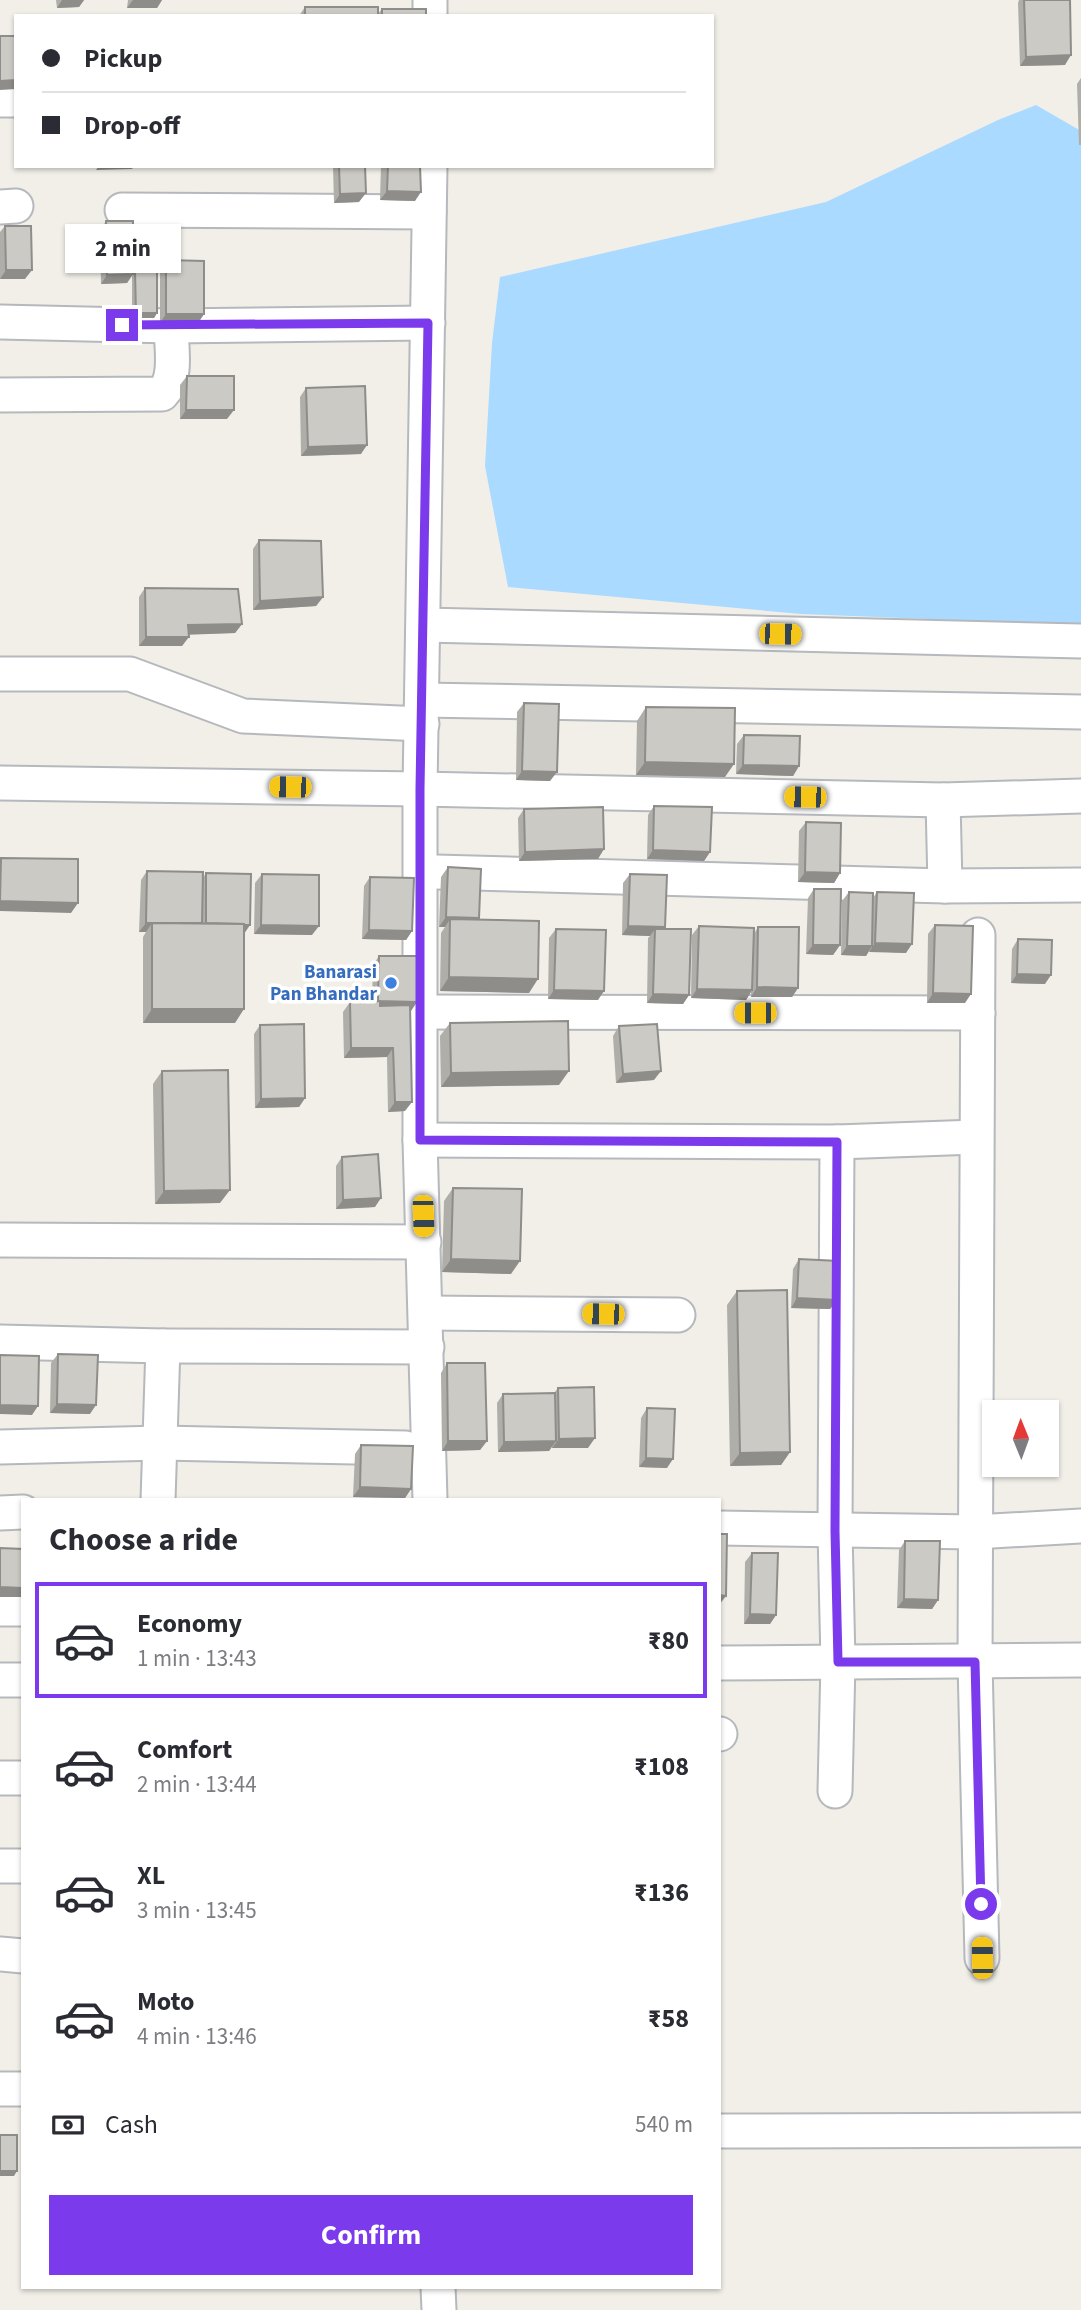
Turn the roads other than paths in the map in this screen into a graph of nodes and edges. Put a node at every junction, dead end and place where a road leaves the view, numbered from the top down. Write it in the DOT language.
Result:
graph roads {
  1 [pos="430,168"];
  2 [pos="122,210"];
  3 [pos="429,212"];
  4 [pos="0,322"];
  5 [pos="428,323"];
  6 [pos="170,326"];
  7 [pos="0,395"];
  8 [pos="425,625"];
  9 [pos="1081,641"];
  10 [pos="0,674"];
  11 [pos="422,712"];
  12 [pos="1081,712"];
  13 [pos="0,783"];
  14 [pos="420,789"];
  15 [pos="1081,796"];
  16 [pos="943,800"];
  17 [pos="420,871"];
  18 [pos="1081,885"];
  19 [pos="945,886"];
  20 [pos="978,935"];
  21 [pos="420,1012"];
  22 [pos="978,1013"];
  23 [pos="976,1137"];
  24 [pos="420,1140"];
  25 [pos="837,1142"];
  26 [pos="0,1240"];
  27 [pos="424,1242"];
  28 [pos="426,1312"];
  29 [pos="678,1315"];
  30 [pos="0,1342"];
  31 [pos="163,1346"];
  32 [pos="428,1347"];
  33 [pos="161,1443"];
  34 [pos="0,1447"];
  35 [pos="430,1448"];
  36 [pos="158,1498"];
  37 [pos="430,1498"];
  38 [pos="21,1512"];
  39 [pos="0,1513"];
  40 [pos="1081,1526"];
  41 [pos="721,1528"];
  42 [pos="835,1531"];
  43 [pos="975,1532"];
  44 [pos="0,1609"];
  45 [pos="21,1609"];
  46 [pos="1081,1660"];
  47 [pos="838,1662"];
  48 [pos="975,1662"];
  49 [pos="721,1663"];
  50 [pos="0,1680"];
  51 [pos="21,1680"];
  52 [pos="0,1777"];
  53 [pos="21,1778"];
  54 [pos="835,1791"];
  55 [pos="0,1866"];
  56 [pos="21,1866"];
  57 [pos="0,1954"];
  58 [pos="21,1955"];
  59 [pos="982,1958"];
  60 [pos="0,2089"];
  61 [pos="21,2089"];
  62 [pos="1081,2130"];
  63 [pos="721,2131"];
  64 [pos="438,2289"];
  65 [pos="439,2310"];
  1 -- 3 [label="street"];
  2 -- 3 [label="street"];
  3 -- 5 [label="street"];
  4 -- 6 [label="street"];
  5 -- 6 [label="street"];
  5 -- 8 [label="street"];
  6 -- 7 [label="street"];
  8 -- 9 [label="street"];
  8 -- 11 [label="street"];
  10 -- 11 [label="street"];
  11 -- 12 [label="street"];
  11 -- 14 [label="street"];
  13 -- 14 [label="street"];
  14 -- 16 [label="street"];
  14 -- 17 [label="street"];
  15 -- 16 [label="street"];
  16 -- 19 [label="street"];
  17 -- 19 [label="street"];
  17 -- 21 [label="street"];
  18 -- 19 [label="street"];
  20 -- 22 [label="street"];
  21 -- 22 [label="street"];
  21 -- 24 [label="street"];
  22 -- 23 [label="street"];
  23 -- 25 [label="street"];
  23 -- 43 [label="street"];
  24 -- 25 [label="street"];
  24 -- 27 [label="street"];
  25 -- 42 [label="street"];
  26 -- 27 [label="street"];
  27 -- 28 [label="street"];
  28 -- 29 [label="street"];
  28 -- 32 [label="street"];
  30 -- 31 [label="street"];
  31 -- 32 [label="street"];
  31 -- 33 [label="street"];
  32 -- 35 [label="street"];
  33 -- 34 [label="street"];
  33 -- 35 [label="street"];
  33 -- 36 [label="street"];
  35 -- 37 [label="street"];
  38 -- 39 [label="street"];
  40 -- 43 [label="street"];
  41 -- 42 [label="street"];
  42 -- 43 [label="street"];
  42 -- 47 [label="street"];
  43 -- 48 [label="street"];
  44 -- 45 [label="street"];
  46 -- 48 [label="street"];
  47 -- 48 [label="street"];
  47 -- 49 [label="street"];
  47 -- 54 [label="street"];
  48 -- 59 [label="street"];
  50 -- 51 [label="street"];
  52 -- 53 [label="street"];
  55 -- 56 [label="street"];
  57 -- 58 [label="street"];
  60 -- 61 [label="street"];
  62 -- 63 [label="street"];
  64 -- 65 [label="street"];
}
